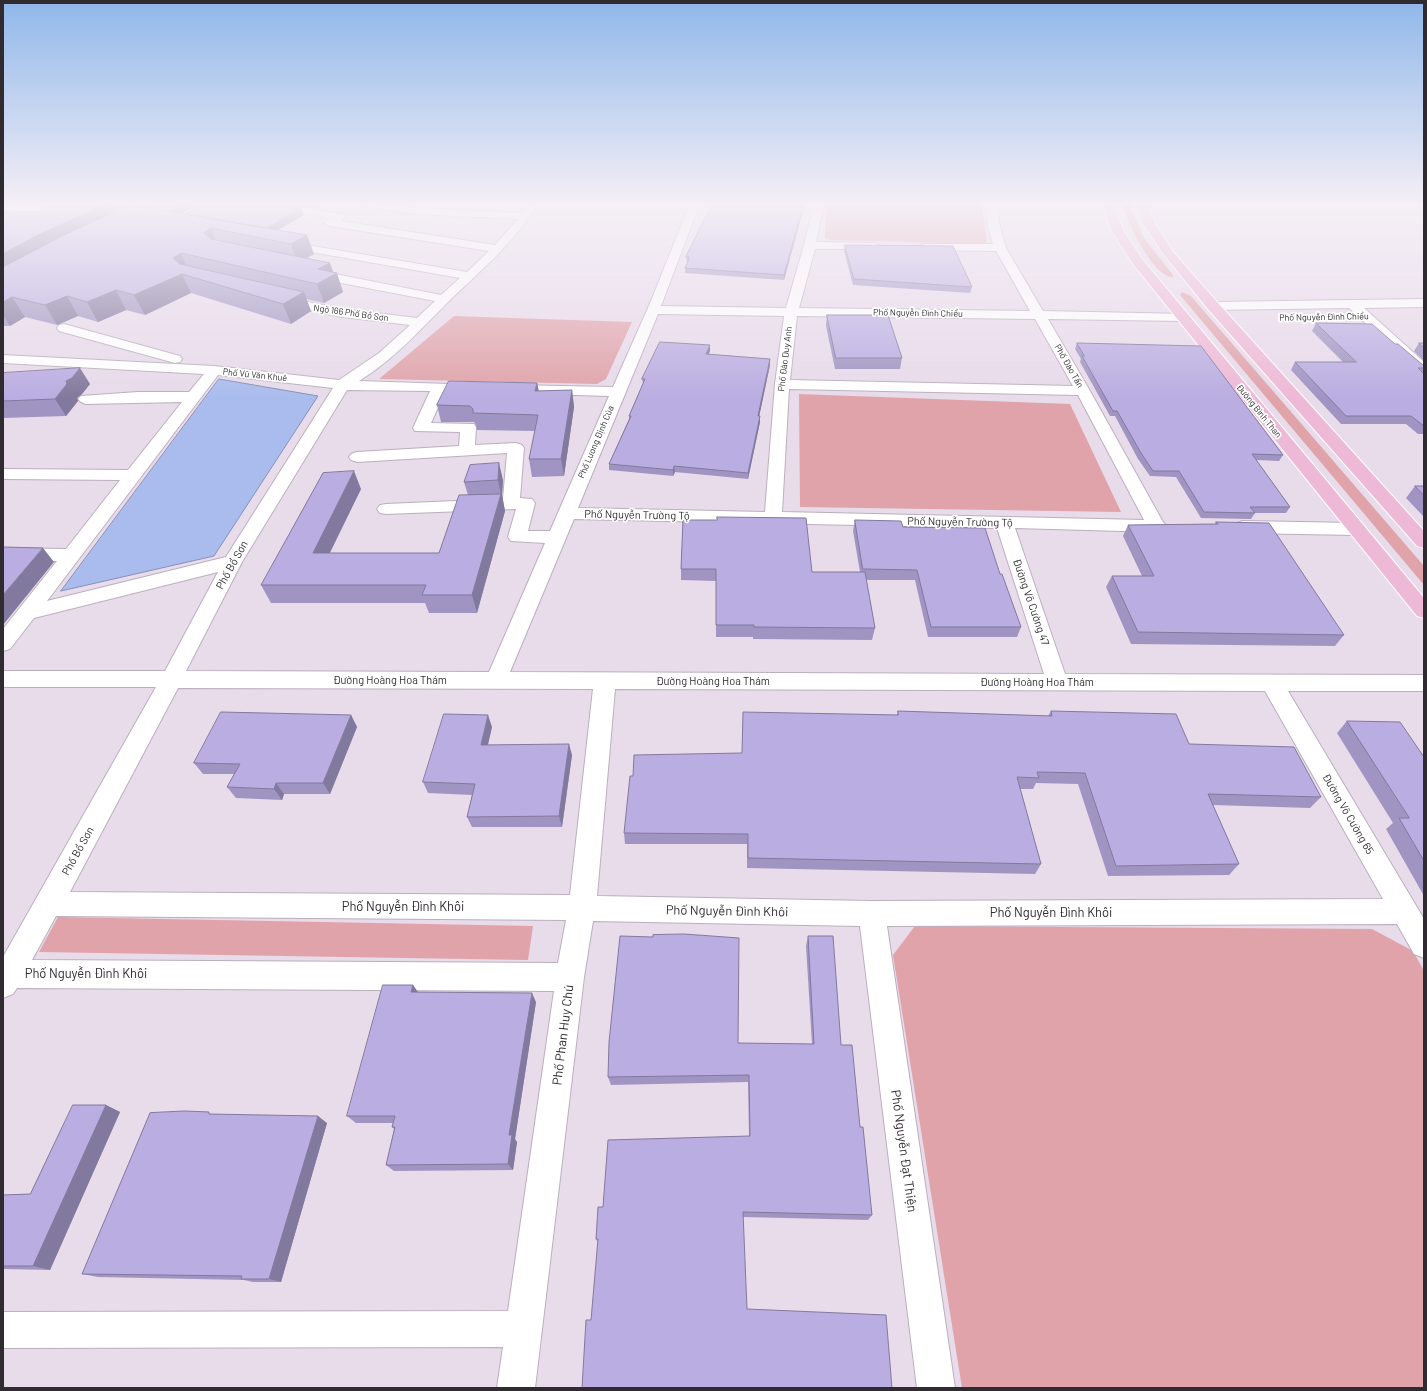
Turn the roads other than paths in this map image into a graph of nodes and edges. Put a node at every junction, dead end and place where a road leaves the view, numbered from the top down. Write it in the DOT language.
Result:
graph roads {
  1 [pos="423,268"];
  2 [pos="478,268"];
  3 [pos="670,268"];
  4 [pos="804,268"];
  5 [pos="1012,268"];
  6 [pos="1143,268"];
  7 [pos="1181,268"];
  8 [pos="295,269"];
  9 [pos="470,276"];
  10 [pos="1156,285"];
  11 [pos="1195,285"];
  12 [pos="265,297"];
  13 [pos="444,299"];
  14 [pos="1424,303"];
  15 [pos="1352,304"];
  16 [pos="655,305"];
  17 [pos="1172,305"];
  18 [pos="1213,306"];
  19 [pos="793,307"];
  20 [pos="921,308"];
  21 [pos="1036,310"];
  22 [pos="1424,315"];
  23 [pos="1366,316"];
  24 [pos="1183,317"];
  25 [pos="1223,318"];
  26 [pos="420,322"];
  27 [pos="64,328"];
  28 [pos="926,328"];
  29 [pos="3,359"];
  30 [pos="214,370"];
  31 [pos="1424,370"];
  32 [pos="782,384"];
  33 [pos="342,385"];
  34 [pos="439,388"];
  35 [pos="1083,391"];
  36 [pos="618,392"];
  37 [pos="194,397"];
  38 [pos="86,399"];
  39 [pos="468,451"];
  40 [pos="357,457"];
  41 [pos="3,474"];
  42 [pos="133,475"];
  43 [pos="511,503"];
  44 [pos="386,509"];
  45 [pos="566,513"];
  46 [pos="773,518"];
  47 [pos="1004,522"];
  48 [pos="1164,526"];
  49 [pos="1227,527"];
  50 [pos="1355,529"];
  51 [pos="556,537"];
  52 [pos="1424,542"];
  53 [pos="3,554"];
  54 [pos="72,555"];
  55 [pos="232,562"];
  56 [pos="1424,611"];
  57 [pos="27,613"];
  58 [pos="3,644"];
  59 [pos="3,679"];
  60 [pos="172,680"];
  61 [pos="496,681"];
  62 [pos="605,681"];
  63 [pos="1058,682"];
  64 [pos="1272,683"];
  65 [pos="1424,683"];
  66 [pos="49,904"];
  67 [pos="582,908"];
  68 [pos="1404,911"];
  69 [pos="872,914"];
  70 [pos="1424,945"];
  71 [pos="570,977"];
  72 [pos="6,979"];
  73 [pos="525,1329"];
  74 [pos="3,1330"];
  75 [pos="516,1388"];
  76 [pos="936,1388"];
  1 -- 9 [label="street"];
  2 -- 9 [label="street, Phố Bồ Sơn"];
  3 -- 16 [label="street, Phố Lương Định Của"];
  4 -- 19 [label="street, Phố Đào Duy Anh"];
  5 -- 21 [label="street, Phố Đào Tấn"];
  6 -- 10 [label="main road, Đường Bình Than"];
  7 -- 11 [label="main road"];
  8 -- 13 [label="street"];
  9 -- 13 [label="street, Phố Bồ Sơn"];
  10 -- 11 [label="main road"];
  10 -- 17 [label="main road, Đường Bình Than"];
  11 -- 18 [label="main road"];
  12 -- 26 [label="street, Ngõ 166 Phố Bồ Sơn"];
  13 -- 26 [label="street, Phố Bồ Sơn"];
  14 -- 15 [label="street, Phố Nguyễn Đình Chiểu"];
  15 -- 18 [label="street, Phố Nguyễn Đình Chiểu"];
  15 -- 23 [label="street"];
  16 -- 19 [label="street, Phố Nguyễn Đình Chiểu"];
  16 -- 36 [label="street, Phố Lương Định Của"];
  17 -- 21 [label="street, Phố Nguyễn Đình Chiểu"];
  17 -- 24 [label="main road, Đường Bình Than"];
  18 -- 25 [label="main road"];
  19 -- 20 [label="street, Phố Nguyễn Đình Chiểu"];
  19 -- 32 [label="street, Phố Đào Duy Anh"];
  20 -- 21 [label="street, Phố Nguyễn Đình Chiểu"];
  20 -- 28 [label="street"];
  21 -- 24 [label="street, Phố Nguyễn Đình Chiểu"];
  21 -- 35 [label="street, Phố Đào Tấn"];
  22 -- 23 [label="street, Phố Nguyễn Đình Chiểu"];
  23 -- 25 [label="street, Phố Nguyễn Đình Chiểu"];
  23 -- 31 [label="street"];
  24 -- 50 [label="main road, Đường Bình Than"];
  25 -- 52 [label="main road"];
  26 -- 33 [label="street, Phố Bồ Sơn"];
  27 -- 30 [label="street"];
  29 -- 30 [label="street"];
  30 -- 33 [label="street, Phố Vũ Văn Khuê"];
  30 -- 37 [label="street, Phố Vũ Văn Khuê"];
  32 -- 35 [label="street"];
  32 -- 46 [label="street, Phố Đào Duy Anh"];
  33 -- 34 [label="street, Phố Vũ Văn Khuê"];
  33 -- 55 [label="street, Phố Bồ Sơn"];
  34 -- 36 [label="street, Phố Vũ Văn Khuê"];
  34 -- 39 [label="street"];
  35 -- 48 [label="street, Phố Đào Tấn"];
  36 -- 45 [label="street, Phố Lương Định Của"];
  37 -- 38 [label="street"];
  37 -- 42 [label="street, Phố Vũ Văn Khuê"];
  39 -- 40 [label="street"];
  39 -- 43 [label="street"];
  41 -- 42 [label="street"];
  42 -- 54 [label="street, Phố Vũ Văn Khuê"];
  43 -- 44 [label="street"];
  43 -- 51 [label="street"];
  45 -- 46 [label="street, Phố Nguyễn Trường Tộ"];
  45 -- 51 [label="street, Phố Lương Định Của"];
  46 -- 47 [label="street, Phố Nguyễn Trường Tộ"];
  47 -- 48 [label="street, Phố Nguyễn Trường Tộ"];
  47 -- 63 [label="street, Đường Võ Cường 47"];
  49 -- 50 [label="street"];
  50 -- 56 [label="main road, Đường Bình Than"];
  51 -- 61 [label="street, Phố Lương Định Của"];
  53 -- 54 [label="street"];
  54 -- 57 [label="street, Phố Vũ Văn Khuê"];
  55 -- 57 [label="street"];
  55 -- 60 [label="street, Phố Bồ Sơn"];
  57 -- 58 [label="street, Phố Vũ Văn Khuê"];
  59 -- 60 [label="street, Đường Hoàng Hoa Thám"];
  60 -- 61 [label="street, Đường Hoàng Hoa Thám"];
  60 -- 66 [label="street, Phố Bồ Sơn"];
  61 -- 62 [label="street, Đường Hoàng Hoa Thám"];
  62 -- 63 [label="street, Đường Hoàng Hoa Thám"];
  62 -- 67 [label="street, Phố Phan Huy Chú"];
  63 -- 64 [label="street, Đường Hoàng Hoa Thám"];
  64 -- 65 [label="street, Đường Hoàng Hoa Thám"];
  64 -- 68 [label="street, Đường Võ Cường 65"];
  66 -- 67 [label="street, Phố Nguyễn Đình Khôi"];
  66 -- 72 [label="street, Phố Bồ Sơn"];
  67 -- 69 [label="street, Phố Nguyễn Đình Khôi"];
  67 -- 71 [label="street, Phố Phan Huy Chú"];
  68 -- 69 [label="street, Phố Nguyễn Đình Khôi"];
  68 -- 70 [label="street, Đường Võ Cường 65"];
  69 -- 76 [label="street, Phố Nguyễn Đạt Thiện"];
  71 -- 72 [label="street, Phố Nguyễn Đình Khôi"];
  71 -- 73 [label="street, Phố Phan Huy Chú"];
  73 -- 74 [label="street"];
  73 -- 75 [label="street, Phố Phan Huy Chú"];
}
